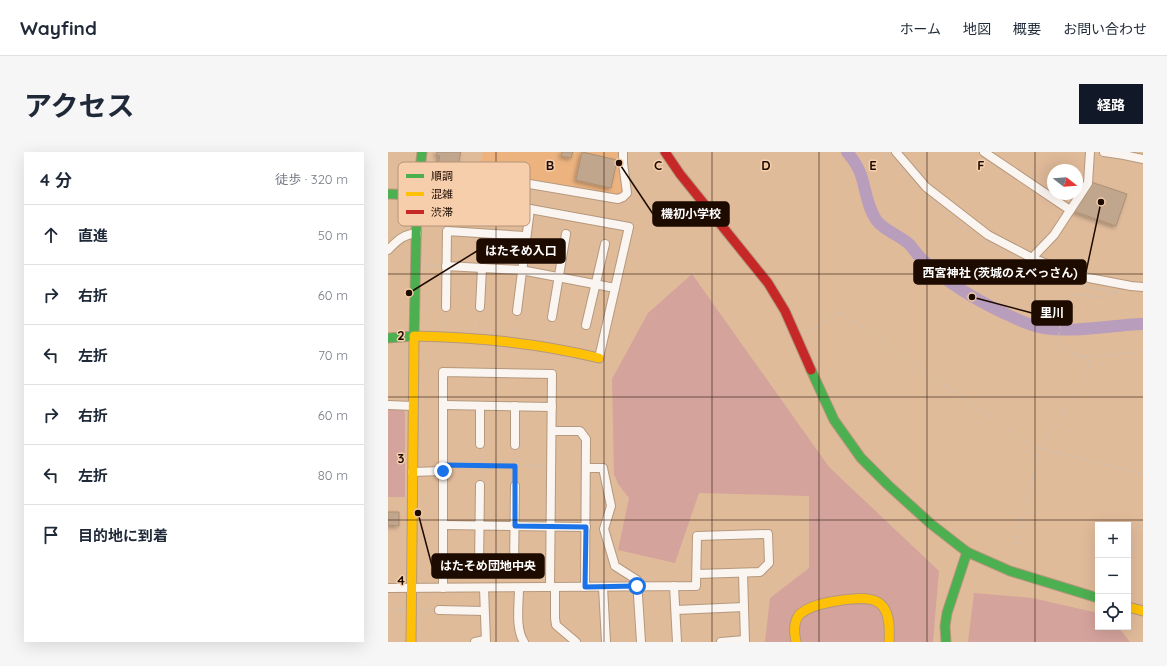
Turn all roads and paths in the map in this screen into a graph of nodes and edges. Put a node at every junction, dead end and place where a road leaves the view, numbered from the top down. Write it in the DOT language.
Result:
graph roads {
  1 [pos="422,152"];
  2 [pos="623,152"];
  3 [pos="665,152"];
  4 [pos="896,152"];
  5 [pos="984,152"];
  6 [pos="1090,152"];
  7 [pos="1104,152"];
  8 [pos="1143,159"];
  9 [pos="421,162"];
  10 [pos="530,184"];
  11 [pos="388,194"];
  12 [pos="398,194"];
  13 [pos="530,209"];
  14 [pos="1070,210"];
  15 [pos="611,223"];
  16 [pos="417,226"];
  17 [pos="527,226"];
  18 [pos="417,233"];
  19 [pos="566,234"];
  20 [pos="525,236"];
  21 [pos="605,244"];
  22 [pos="388,250"];
  23 [pos="1032,258"];
  24 [pos="416,266"];
  25 [pos="446,266"];
  26 [pos="482,268"];
  27 [pos="521,270"];
  28 [pos="558,277"];
  29 [pos="596,285"];
  30 [pos="1143,287"];
  31 [pos="615,288"];
  32 [pos="1116,291"];
  33 [pos="446,307"];
  34 [pos="480,307"];
  35 [pos="516,311"];
  36 [pos="552,317"];
  37 [pos="586,325"];
  38 [pos="414,336"];
  39 [pos="445,336"];
  40 [pos="478,337"];
  41 [pos="797,337"];
  42 [pos="388,338"];
  43 [pos="512,340"];
  44 [pos="547,346"];
  45 [pos="1143,350"];
  46 [pos="580,353"];
  47 [pos="1067,356"];
  48 [pos="1084,357"];
  49 [pos="1092,357"];
  50 [pos="599,358"];
  51 [pos="444,405"];
  52 [pos="388,406"];
  53 [pos="413,406"];
  54 [pos="480,406"];
  55 [pos="515,406"];
  56 [pos="552,407"];
  57 [pos="552,431"];
  58 [pos="480,444"];
  59 [pos="515,445"];
  60 [pos="1040,449"];
  61 [pos="480,466"];
  62 [pos="515,466"];
  63 [pos="551,466"];
  64 [pos="443,468"];
  65 [pos="586,468"];
  66 [pos="412,472"];
  67 [pos="1143,474"];
  68 [pos="480,485"];
  69 [pos="515,486"];
  70 [pos="1143,508"];
  71 [pos="443,525"];
  72 [pos="479,526"];
  73 [pos="515,526"];
  74 [pos="551,526"];
  75 [pos="586,527"];
  76 [pos="967,552"];
  77 [pos="1131,558"];
  78 [pos="479,569"];
  79 [pos="514,569"];
  80 [pos="1010,571"];
  81 [pos="697,574"];
  82 [pos="743,574"];
  83 [pos="637,586"];
  84 [pos="674,586"];
  85 [pos="552,587"];
  86 [pos="585,587"];
  87 [pos="603,587"];
  88 [pos="388,588"];
  89 [pos="443,588"];
  90 [pos="484,588"];
  91 [pos="519,588"];
  92 [pos="411,589"];
  93 [pos="1095,597"];
  94 [pos="744,607"];
  95 [pos="1131,607"];
  96 [pos="388,610"];
  97 [pos="411,610"];
  98 [pos="439,610"];
  99 [pos="676,610"];
  100 [pos="484,611"];
  101 [pos="1143,611"];
  102 [pos="485,641"];
  103 [pos="745,641"];
  104 [pos="411,642"];
  105 [pos="475,642"];
  106 [pos="524,642"];
  107 [pos="576,642"];
  108 [pos="606,642"];
  109 [pos="641,642"];
  110 [pos="677,642"];
  111 [pos="721,642"];
  112 [pos="796,642"];
  113 [pos="889,642"];
  114 [pos="946,642"];
  1 -- 9 [label="main road"];
  2 -- 10 [label="street"];
  3 -- 41 [label="main road"];
  4 -- 23 [label="street"];
  5 -- 14 [label="street"];
  6 -- 14 [label="street"];
  7 -- 8 [label="street"];
  11 -- 12 [label="main road"];
  13 -- 15 [label="street"];
  14 -- 23 [label="street"];
  15 -- 21 [label="path"];
  15 -- 31 [label="street"];
  16 -- 18 [label="main road"];
  17 -- 20 [label="street"];
  18 -- 22 [label="street"];
  18 -- 24 [label="main road"];
  19 -- 28 [label="street"];
  20 -- 25 [label="street"];
  20 -- 27 [label="street"];
  21 -- 29 [label="street"];
  23 -- 30 [label="street"];
  24 -- 25 [label="path"];
  24 -- 38 [label="main road"];
  25 -- 26 [label="street"];
  25 -- 33 [label="street"];
  26 -- 27 [label="street"];
  26 -- 34 [label="street"];
  27 -- 28 [label="street"];
  27 -- 35 [label="street"];
  28 -- 29 [label="street"];
  28 -- 36 [label="street"];
  29 -- 31 [label="street"];
  29 -- 37 [label="street"];
  31 -- 50 [label="street"];
  32 -- 48 [label="path"];
  33 -- 39 [label="path"];
  34 -- 40 [label="path"];
  35 -- 43 [label="path"];
  36 -- 44 [label="path"];
  37 -- 46 [label="path"];
  38 -- 39 [label="main road"];
  38 -- 42 [label="main road"];
  38 -- 53 [label="main road"];
  39 -- 40 [label="main road"];
  40 -- 43 [label="main road"];
  41 -- 60 [label="path"];
  41 -- 76 [label="main road"];
  43 -- 44 [label="main road"];
  44 -- 46 [label="main road"];
  45 -- 49 [label="path"];
  46 -- 50 [label="main road"];
  47 -- 48 [label="path"];
  48 -- 49 [label="path"];
  49 -- 60 [label="path"];
  51 -- 54 [label="street"];
  51 -- 56 [label="street"];
  51 -- 64 [label="street"];
  52 -- 53 [label="street"];
  53 -- 66 [label="main road"];
  54 -- 55 [label="street"];
  54 -- 58 [label="street"];
  55 -- 56 [label="street"];
  55 -- 59 [label="street"];
  56 -- 57 [label="street"];
  57 -- 63 [label="street"];
  57 -- 65 [label="street"];
  58 -- 61 [label="path"];
  59 -- 62 [label="path"];
  60 -- 67 [label="path"];
  60 -- 80 [label="path"];
  61 -- 62 [label="path"];
  61 -- 64 [label="path"];
  61 -- 68 [label="path"];
  62 -- 63 [label="path"];
  62 -- 69 [label="path"];
  63 -- 74 [label="street"];
  64 -- 66 [label="street"];
  64 -- 71 [label="street"];
  65 -- 75 [label="street"];
  65 -- 83 [label="street"];
  66 -- 92 [label="main road"];
  68 -- 72 [label="street"];
  69 -- 73 [label="street"];
  70 -- 77 [label="path"];
  71 -- 72 [label="street"];
  71 -- 89 [label="street"];
  72 -- 73 [label="street"];
  72 -- 78 [label="street"];
  73 -- 74 [label="street"];
  73 -- 79 [label="street"];
  74 -- 75 [label="street"];
  74 -- 85 [label="street"];
  75 -- 86 [label="street"];
  76 -- 80 [label="main road"];
  76 -- 114 [label="main road"];
  80 -- 93 [label="main road"];
  81 -- 82 [label="street"];
  81 -- 82 [label="street"];
  81 -- 84 [label="street"];
  82 -- 94 [label="street"];
  83 -- 84 [label="street"];
  83 -- 87 [label="street"];
  83 -- 109 [label="street"];
  84 -- 99 [label="street"];
  85 -- 86 [label="street"];
  85 -- 91 [label="street"];
  85 -- 107 [label="street"];
  86 -- 87 [label="street"];
  87 -- 108 [label="street"];
  88 -- 92 [label="street"];
  89 -- 90 [label="street"];
  89 -- 92 [label="street"];
  90 -- 91 [label="street"];
  90 -- 100 [label="street"];
  91 -- 106 [label="street"];
  92 -- 97 [label="main road"];
  94 -- 99 [label="street"];
  94 -- 103 [label="street"];
  95 -- 101 [label="main road"];
  96 -- 97 [label="path"];
  97 -- 98 [label="path"];
  97 -- 104 [label="main road"];
  98 -- 100 [label="street"];
  99 -- 110 [label="street"];
  100 -- 102 [label="street"];
  102 -- 105 [label="street"];
  103 -- 111 [label="street"];
  112 -- 113 [label="main road"];
}
